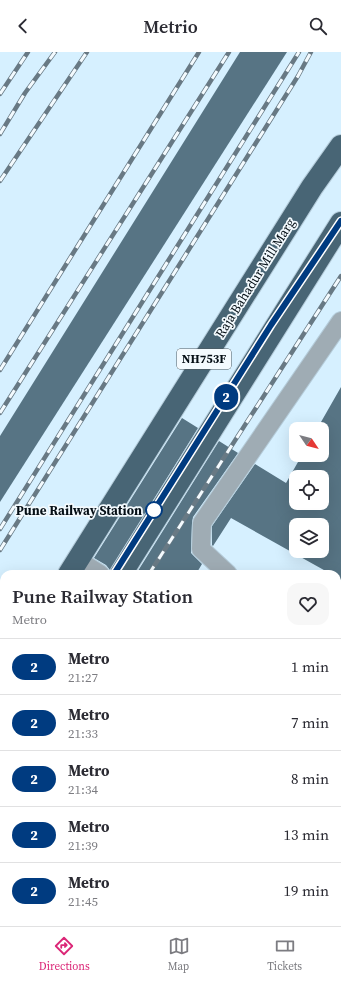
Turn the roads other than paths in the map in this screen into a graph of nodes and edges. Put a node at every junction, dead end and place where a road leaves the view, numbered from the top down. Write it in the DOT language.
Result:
graph roads {
  1 [pos="341,146"];
  2 [pos="341,223"];
  3 [pos="341,321"];
  4 [pos="74,567"];
  5 [pos="85,570"];
  6 [pos="124,570"];
  7 [pos="224,570"];
  1 -- 4 [label="highway, Raja Bahadur Mill Marg / NH753F"];
  2 -- 6 [label="highway, NH753F"];
  3 -- 7 [label="lane"];
  4 -- 5 [label="lane"];
}
